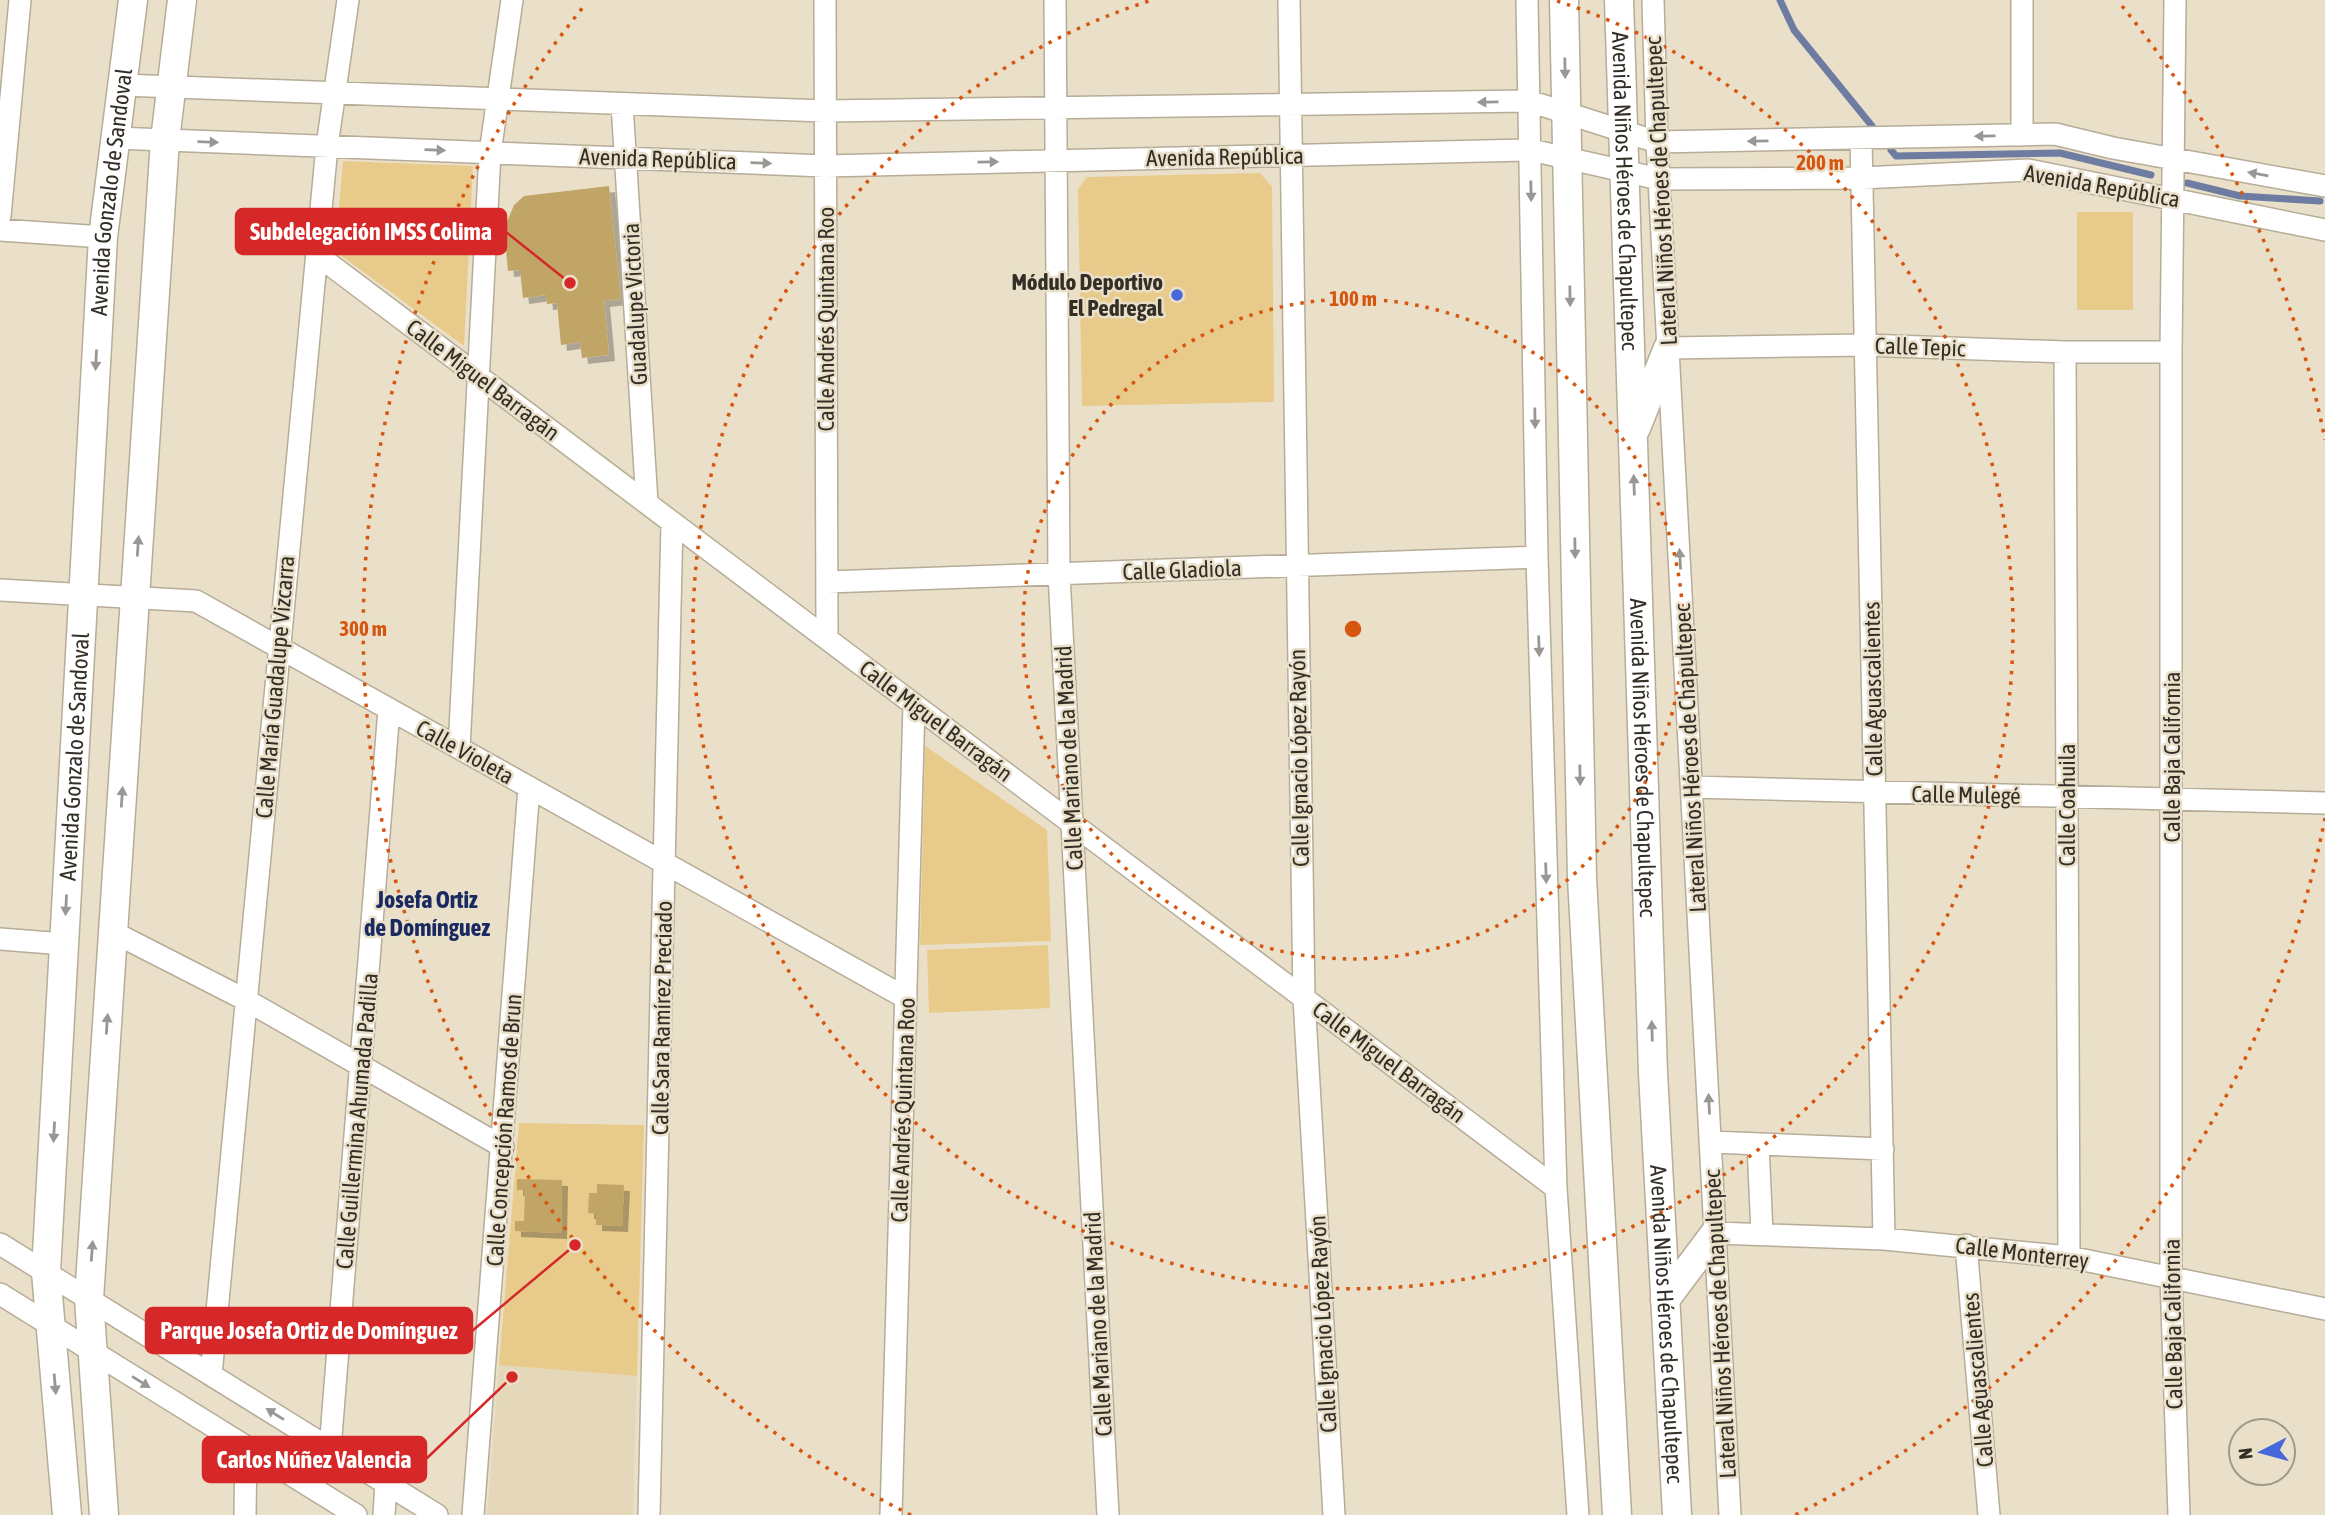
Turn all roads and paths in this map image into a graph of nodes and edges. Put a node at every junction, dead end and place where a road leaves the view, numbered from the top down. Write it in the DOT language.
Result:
graph roads {
  1 [pos="20,0"];
  2 [pos="133,0"];
  3 [pos="183,0"];
  4 [pos="348,0"];
  5 [pos="512,0"];
  6 [pos="825,0"];
  7 [pos="1055,0"];
  8 [pos="1289,0"];
  9 [pos="1527,0"];
  10 [pos="1564,0"];
  11 [pos="1619,0"];
  12 [pos="1653,0"];
  13 [pos="2022,0"];
  14 [pos="2175,0"];
  15 [pos="122,85"];
  16 [pos="171,87"];
  17 [pos="334,93"];
  18 [pos="497,99"];
  19 [pos="1529,101"];
  20 [pos="622,104"];
  21 [pos="1289,105"];
  22 [pos="1057,108"];
  23 [pos="825,111"];
  24 [pos="1566,113"];
  25 [pos="1623,131"];
  26 [pos="2022,135"];
  27 [pos="116,138"];
  28 [pos="1861,139"];
  29 [pos="165,140"];
  30 [pos="1657,142"];
  31 [pos="327,146"];
  32 [pos="1531,150"];
  33 [pos="491,153"];
  34 [pos="1289,155"];
  35 [pos="626,158"];
  36 [pos="1567,158"];
  37 [pos="2175,159"];
  38 [pos="1056,160"];
  39 [pos="825,166"];
  40 [pos="1625,171"];
  41 [pos="1862,178"];
  42 [pos="1659,179"];
  43 [pos="2325,186"];
  44 [pos="2172,197"];
  45 [pos="0,216"];
  46 [pos="0,230"];
  47 [pos="2325,230"];
  48 [pos="103,237"];
  49 [pos="316,254"];
  50 [pos="1865,345"];
  51 [pos="1668,348"];
  52 [pos="2065,352"];
  53 [pos="2171,352"];
  54 [pos="480,377"];
  55 [pos="1632,437"];
  56 [pos="647,503"];
  57 [pos="672,522"];
  58 [pos="1537,557"];
  59 [pos="1295,566"];
  60 [pos="1059,574"];
  61 [pos="827,582"];
  62 [pos="0,590"];
  63 [pos="83,594"];
  64 [pos="135,597"];
  65 [pos="827,638"];
  66 [pos="278,647"];
  67 [pos="914,705"];
  68 [pos="389,709"];
  69 [pos="459,748"];
  70 [pos="529,787"];
  71 [pos="1692,787"];
  72 [pos="1875,792"];
  73 [pos="2067,797"];
  74 [pos="2172,800"];
  75 [pos="2325,803"];
  76 [pos="1073,824"];
  77 [pos="666,864"];
  78 [pos="113,932"];
  79 [pos="0,939"];
  80 [pos="64,944"];
  81 [pos="906,998"];
  82 [pos="1304,998"];
  83 [pos="246,1000"];
  84 [pos="362,1068"];
  85 [pos="1711,1142"];
  86 [pos="1758,1144"];
  87 [pos="503,1147"];
  88 [pos="1882,1149"];
  89 [pos="1556,1188"];
  90 [pos="1715,1233"];
  91 [pos="1762,1234"];
  92 [pos="1884,1239"];
  93 [pos="0,1244"];
  94 [pos="1966,1245"];
  95 [pos="2069,1257"];
  96 [pos="46,1272"];
  97 [pos="2171,1277"];
  98 [pos="0,1294"];
  99 [pos="89,1299"];
  100 [pos="1665,1300"];
  101 [pos="2325,1309"];
  102 [pos="50,1325"];
  103 [pos="94,1352"];
  104 [pos="211,1375"];
  105 [pos="246,1447"];
  106 [pos="330,1449"];
  107 [pos="386,1483"];
  108 [pos="67,1515"];
  109 [pos="104,1515"];
  110 [pos="245,1515"];
  111 [pos="356,1515"];
  112 [pos="384,1515"];
  113 [pos="437,1515"];
  114 [pos="473,1515"];
  115 [pos="649,1515"];
  116 [pos="891,1515"];
  117 [pos="1108,1515"];
  118 [pos="1334,1515"];
  119 [pos="1578,1515"];
  120 [pos="1617,1515"];
  121 [pos="1677,1515"];
  122 [pos="1730,1515"];
  123 [pos="1989,1515"];
  124 [pos="2179,1515"];
  1 -- 45 [label="street"];
  2 -- 15 [label="main road, Avenida Gonzalo de Sandoval"];
  3 -- 16 [label="main road, Avenida Gonzalo de Sandoval"];
  4 -- 17 [label="street, Calle María Guadalupe Vizcarra"];
  5 -- 18 [label="street"];
  6 -- 23 [label="street, Calle Andrés Quintana Roo"];
  7 -- 22 [label="street, Calle Mariano de la Madrid"];
  8 -- 21 [label="street, Calle Ignacio López Rayón"];
  9 -- 19 [label="street"];
  10 -- 24 [label="main road, one-way"];
  11 -- 25 [label="main road, Avenida Niños Héroes de Chapultepec"];
  12 -- 30 [label="street, Lateral Niños Héroes de Chapultepec"];
  13 -- 26 [label="street"];
  14 -- 37 [label="street, Calle Baja California"];
  15 -- 16 [label="street, Avenida República"];
  15 -- 27 [label="main road, Avenida Gonzalo de Sandoval"];
  16 -- 17 [label="street, Avenida República"];
  16 -- 29 [label="main road, Avenida Gonzalo de Sandoval"];
  17 -- 18 [label="street, Avenida República"];
  17 -- 31 [label="street, Calle María Guadalupe Vizcarra"];
  18 -- 20 [label="street, Avenida República"];
  18 -- 33 [label="street"];
  19 -- 21 [label="street, Avenida República, one-way"];
  19 -- 24 [label="street, Avenida República"];
  19 -- 32 [label="street"];
  20 -- 23 [label="street, Avenida República"];
  20 -- 35 [label="street, Guadalupe Victoria"];
  21 -- 22 [label="street, Avenida República"];
  21 -- 34 [label="street, Calle Ignacio López Rayón"];
  22 -- 23 [label="street, Avenida República"];
  22 -- 38 [label="street, Calle Mariano de la Madrid"];
  23 -- 39 [label="street, Calle Andrés Quintana Roo"];
  24 -- 25 [label="street, Avenida República"];
  24 -- 36 [label="main road"];
  25 -- 30 [label="street, Avenida República"];
  25 -- 40 [label="main road, Avenida Niños Héroes de Chapultepec"];
  26 -- 28 [label="street, Avenida República, one-way"];
  26 -- 37 [label="street, Avenida República"];
  27 -- 29 [label="street, Avenida República"];
  27 -- 48 [label="main road, Avenida Gonzalo de Sandoval"];
  28 -- 30 [label="street, Avenida República, one-way"];
  28 -- 41 [label="street, Calle Aguascalientes"];
  29 -- 31 [label="street, Avenida República, one-way"];
  64 -- 29 [label="main road, Avenida Gonzalo de Sandoval, one-way"];
  30 -- 42 [label="street, Lateral Niños Héroes de Chapultepec"];
  31 -- 33 [label="street, Avenida República, one-way"];
  31 -- 49 [label="street, Calle María Guadalupe Vizcarra"];
  32 -- 34 [label="street, Avenida República"];
  32 -- 36 [label="street, Avenida República"];
  32 -- 58 [label="street, one-way"];
  33 -- 35 [label="street, Avenida República"];
  33 -- 54 [label="street"];
  34 -- 38 [label="street, Avenida República"];
  34 -- 59 [label="street, Calle Ignacio López Rayón"];
  35 -- 39 [label="street, Avenida República, one-way"];
  35 -- 56 [label="street, Guadalupe Victoria"];
  36 -- 40 [label="street, Avenida República"];
  36 -- 120 [label="main road, one-way"];
  43 -- 37 [label="street, Avenida República, one-way"];
  37 -- 44 [label="street, Calle Baja California"];
  39 -- 38 [label="street, Avenida República, one-way"];
  38 -- 60 [label="street, Calle Mariano de la Madrid"];
  39 -- 61 [label="street, Calle Andrés Quintana Roo"];
  40 -- 42 [label="street, Avenida República"];
  40 -- 55 [label="main road, Avenida Niños Héroes de Chapultepec"];
  41 -- 42 [label="street, Avenida República"];
  41 -- 44 [label="street, Avenida República"];
  41 -- 50 [label="street, Calle Aguascalientes"];
  42 -- 51 [label="street, Lateral Niños Héroes de Chapultepec"];
  44 -- 47 [label="street, Avenida República"];
  44 -- 53 [label="street, Calle Baja California"];
  46 -- 48 [label="street"];
  48 -- 63 [label="main road, Avenida Gonzalo de Sandoval, one-way"];
  49 -- 54 [label="street, Calle Miguel Barragán"];
  49 -- 66 [label="street, Calle María Guadalupe Vizcarra"];
  50 -- 51 [label="street, Calle Tepic"];
  50 -- 52 [label="street, Calle Tepic"];
  50 -- 72 [label="street, Calle Aguascalientes"];
  51 -- 55 [label="main road"];
  71 -- 51 [label="street, Lateral Niños Héroes de Chapultepec, one-way"];
  52 -- 53 [label="street, Calle Tepic"];
  52 -- 73 [label="street, Calle Coahuila"];
  53 -- 74 [label="street, Calle Baja California"];
  54 -- 56 [label="street, Calle Miguel Barragán"];
  54 -- 69 [label="street"];
  100 -- 55 [label="main road, Avenida Niños Héroes de Chapultepec, one-way"];
  56 -- 57 [label="street, Calle Miguel Barragán"];
  57 -- 65 [label="street, Calle Miguel Barragán"];
  57 -- 77 [label="street, Calle Sara Ramírez Preciado"];
  58 -- 59 [label="street, Calle Gladiola"];
  58 -- 89 [label="street, one-way"];
  59 -- 60 [label="street, Calle Gladiola"];
  59 -- 82 [label="street, Calle Ignacio López Rayón"];
  60 -- 61 [label="street, Calle Gladiola"];
  60 -- 76 [label="street, Calle Mariano de la Madrid"];
  61 -- 65 [label="street, Calle Andrés Quintana Roo"];
  62 -- 63 [label="street, Calle Violeta"];
  63 -- 64 [label="street, Calle Violeta"];
  63 -- 80 [label="main road, Avenida Gonzalo de Sandoval, one-way"];
  64 -- 66 [label="street, Calle Violeta"];
  78 -- 64 [label="main road, Avenida Gonzalo de Sandoval, one-way"];
  65 -- 67 [label="street, Calle Miguel Barragán"];
  66 -- 68 [label="street, Calle Violeta"];
  66 -- 83 [label="street, Calle María Guadalupe Vizcarra"];
  67 -- 76 [label="street, Calle Miguel Barragán"];
  67 -- 81 [label="street, Calle Andrés Quintana Roo"];
  68 -- 69 [label="street, Calle Violeta"];
  68 -- 84 [label="street, Calle Guillermina Ahumada Padilla"];
  69 -- 70 [label="street, Calle Violeta"];
  70 -- 77 [label="street, Calle Violeta"];
  70 -- 87 [label="street, Calle Concepción Ramos de Brun"];
  71 -- 72 [label="street, Calle Mulegé"];
  85 -- 71 [label="street, Lateral Niños Héroes de Chapultepec, one-way"];
  72 -- 73 [label="street, Calle Mulegé"];
  72 -- 88 [label="street, Calle Aguascalientes"];
  73 -- 74 [label="street, Calle Mulegé"];
  73 -- 95 [label="street, Calle Coahuila"];
  74 -- 75 [label="street, Calle Mulegé"];
  74 -- 97 [label="street, Calle Baja California"];
  76 -- 82 [label="street, Calle Miguel Barragán"];
  76 -- 117 [label="street, Calle Mariano de la Madrid"];
  77 -- 81 [label="street, Calle Violeta"];
  77 -- 115 [label="street, Calle Sara Ramírez Preciado"];
  78 -- 83 [label="street"];
  99 -- 78 [label="main road, Avenida Gonzalo de Sandoval, one-way"];
  79 -- 80 [label="street"];
  80 -- 96 [label="main road, Avenida Gonzalo de Sandoval, one-way"];
  81 -- 116 [label="street, Calle Andrés Quintana Roo"];
  82 -- 89 [label="street, Calle Miguel Barragán"];
  82 -- 118 [label="street, Calle Ignacio López Rayón"];
  83 -- 84 [label="street"];
  83 -- 104 [label="street, Calle María Guadalupe Vizcarra"];
  84 -- 87 [label="street"];
  84 -- 106 [label="street, Calle Guillermina Ahumada Padilla"];
  85 -- 86 [label="street"];
  85 -- 90 [label="street, Lateral Niños Héroes de Chapultepec"];
  86 -- 88 [label="street"];
  86 -- 91 [label="street"];
  87 -- 114 [label="street, Calle Concepción Ramos de Brun"];
  88 -- 92 [label="street, Calle Aguascalientes"];
  89 -- 119 [label="street"];
  90 -- 91 [label="street, Calle Monterrey"];
  90 -- 100 [label="main road"];
  90 -- 122 [label="street, Lateral Niños Héroes de Chapultepec"];
  91 -- 92 [label="street, Calle Monterrey"];
  92 -- 94 [label="street, Calle Monterrey"];
  93 -- 96 [label="street"];
  94 -- 95 [label="street, Calle Monterrey"];
  94 -- 123 [label="street, Calle Aguascalientes"];
  95 -- 97 [label="street, Calle Monterrey"];
  96 -- 99 [label="street"];
  96 -- 102 [label="main road, Avenida Gonzalo de Sandoval"];
  97 -- 101 [label="street, Calle Monterrey"];
  97 -- 124 [label="street, Calle Baja California"];
  98 -- 102 [label="street"];
  99 -- 103 [label="main road, Avenida Gonzalo de Sandoval"];
  99 -- 104 [label="street"];
  100 -- 121 [label="main road, Avenida Niños Héroes de Chapultepec"];
  102 -- 103 [label="street"];
  102 -- 108 [label="main road, Avenida Gonzalo de Sandoval, one-way"];
  103 -- 105 [label="street, one-way"];
  103 -- 109 [label="main road, Avenida Gonzalo de Sandoval"];
  106 -- 104 [label="street, one-way"];
  105 -- 110 [label="street"];
  105 -- 111 [label="street"];
  106 -- 107 [label="street"];
  107 -- 112 [label="street"];
  107 -- 113 [label="street"];
}
